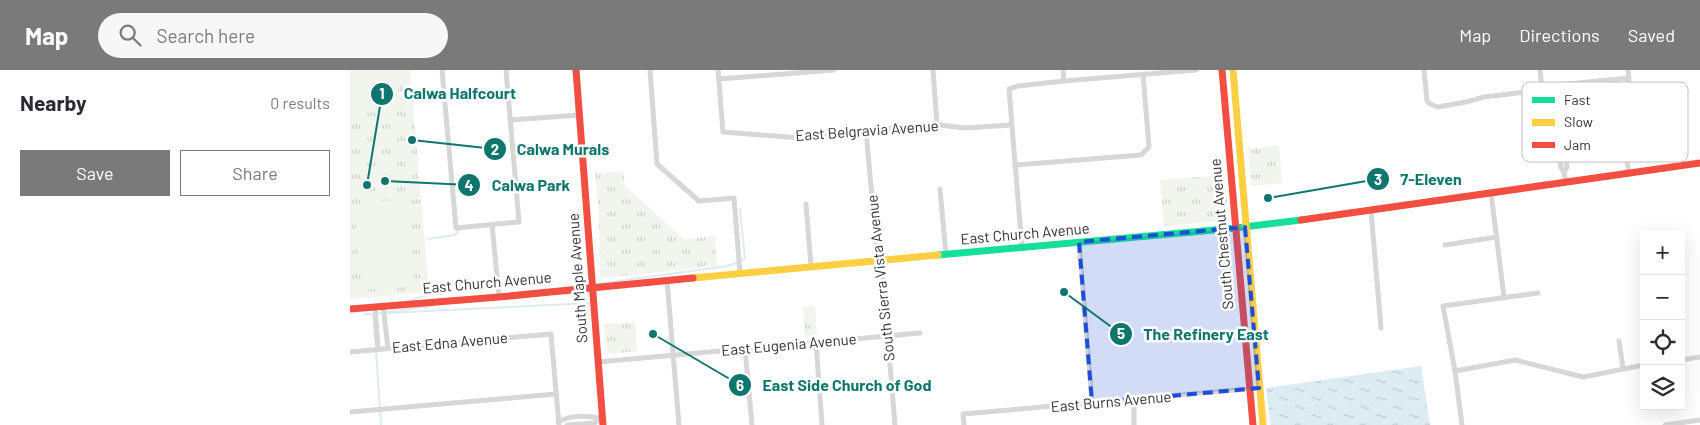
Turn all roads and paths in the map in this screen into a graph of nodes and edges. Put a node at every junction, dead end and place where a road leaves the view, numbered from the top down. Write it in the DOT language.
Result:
graph roads {
  1 [pos="442,70"];
  2 [pos="506,70"];
  3 [pos="576,70"];
  4 [pos="650,70"];
  5 [pos="718,70"];
  6 [pos="834,70"];
  7 [pos="933,70"];
  8 [pos="1063,70"];
  9 [pos="1196,70"];
  10 [pos="1222,70"];
  11 [pos="1233,70"];
  12 [pos="1424,70"];
  13 [pos="1628,70"];
  14 [pos="1143,74"];
  15 [pos="1629,78"];
  16 [pos="719,79"];
  17 [pos="1064,81"];
  18 [pos="1594,82"];
  19 [pos="1629,82"];
  20 [pos="1522,92"];
  21 [pos="580,115"];
  22 [pos="510,120"];
  23 [pos="937,124"];
  24 [pos="1011,125"];
  25 [pos="866,131"];
  26 [pos="1561,162"];
  27 [pos="1627,162"];
  28 [pos="1700,163"];
  29 [pos="1015,165"];
  30 [pos="1628,174"];
  31 [pos="1566,183"];
  32 [pos="940,189"];
  33 [pos="1492,193"];
  34 [pos="806,204"];
  35 [pos="1371,211"];
  36 [pos="492,224"];
  37 [pos="1245,226"];
  38 [pos="1236,228"];
  39 [pos="1497,237"];
  40 [pos="1079,242"];
  41 [pos="1445,245"];
  42 [pos="1022,248"];
  43 [pos="946,255"];
  44 [pos="879,260"];
  45 [pos="811,266"];
  46 [pos="740,272"];
  47 [pos="667,280"];
  48 [pos="591,287"];
  49 [pos="1538,293"];
  50 [pos="499,297"];
  51 [pos="1504,297"];
  52 [pos="383,306"];
  53 [pos="375,307"];
  54 [pos="350,309"];
  55 [pos="1381,328"];
  56 [pos="920,333"];
  57 [pos="888,336"];
  58 [pos="1620,341"];
  59 [pos="816,342"];
  60 [pos="388,348"];
  61 [pos="378,349"];
  62 [pos="745,349"];
  63 [pos="350,352"];
  64 [pos="673,355"];
  65 [pos="1700,357"];
  66 [pos="1685,359"];
  67 [pos="598,362"];
  68 [pos="1640,366"];
  69 [pos="1623,368"];
  70 [pos="1455,371"];
  71 [pos="1259,388"];
  72 [pos="1250,390"];
  73 [pos="556,394"];
  74 [pos="1134,400"];
  75 [pos="1092,403"];
  76 [pos="350,412"];
  77 [pos="1700,420"];
  78 [pos="602,422"];
  79 [pos="559,423"];
  80 [pos="566,425"];
  81 [pos="679,425"];
  82 [pos="752,425"];
  83 [pos="822,425"];
  84 [pos="895,425"];
  85 [pos="964,425"];
  86 [pos="1134,425"];
  87 [pos="1253,425"];
  88 [pos="1263,425"];
  89 [pos="1462,425"];
  90 [pos="1665,425"];
  1 -- 36 [label="street"];
  2 -- 22 [label="street"];
  3 -- 21 [label="main road, South Maple Avenue"];
  4 -- 46 [label="street"];
  5 -- 16 [label="street"];
  6 -- 16 [label="street"];
  7 -- 23 [label="street"];
  8 -- 17 [label="street"];
  9 -- 14 [label="street"];
  10 -- 38 [label="main road, South Chestnut Avenue"];
  11 -- 37 [label="main road, South Chestnut Avenue"];
  12 -- 20 [label="street"];
  13 -- 15 [label="street"];
  14 -- 17 [label="street"];
  14 -- 29 [label="street"];
  15 -- 18 [label="street"];
  15 -- 19 [label="street"];
  16 -- 25 [label="street, East Belgravia Avenue"];
  17 -- 24 [label="street"];
  21 -- 22 [label="street"];
  21 -- 48 [label="main road, South Maple Avenue"];
  22 -- 36 [label="street"];
  23 -- 24 [label="street, East Belgravia Avenue"];
  23 -- 25 [label="street, East Belgravia Avenue"];
  24 -- 29 [label="street"];
  25 -- 44 [label="street, South Sierra Vista Avenue"];
  26 -- 31 [label="street"];
  27 -- 30 [label="street"];
  28 -- 30 [label="main road, East Church Avenue"];
  29 -- 42 [label="street"];
  30 -- 31 [label="main road, East Church Avenue"];
  31 -- 33 [label="main road, East Church Avenue"];
  32 -- 43 [label="street"];
  33 -- 35 [label="main road, East Church Avenue"];
  33 -- 39 [label="street"];
  34 -- 45 [label="street"];
  35 -- 37 [label="main road, East Church Avenue"];
  35 -- 55 [label="street"];
  36 -- 50 [label="street"];
  37 -- 38 [label="main road, East Church Avenue"];
  37 -- 71 [label="main road, South Chestnut Avenue"];
  38 -- 40 [label="main road, East Church Avenue"];
  38 -- 72 [label="main road, South Chestnut Avenue"];
  39 -- 41 [label="street"];
  39 -- 51 [label="street"];
  40 -- 42 [label="main road, East Church Avenue"];
  40 -- 75 [label="street"];
  42 -- 43 [label="main road, East Church Avenue"];
  43 -- 44 [label="main road, East Church Avenue"];
  44 -- 45 [label="main road, East Church Avenue"];
  44 -- 57 [label="street, South Sierra Vista Avenue"];
  45 -- 46 [label="main road, East Church Avenue"];
  46 -- 47 [label="main road, East Church Avenue"];
  47 -- 48 [label="main road, East Church Avenue"];
  47 -- 64 [label="street"];
  48 -- 50 [label="main road, East Church Avenue"];
  48 -- 67 [label="main road, South Maple Avenue"];
  49 -- 51 [label="street"];
  50 -- 52 [label="main road, East Church Avenue"];
  51 -- 70 [label="street"];
  52 -- 53 [label="main road, East Church Avenue"];
  52 -- 60 [label="street"];
  53 -- 54 [label="main road, East Church Avenue"];
  53 -- 61 [label="street"];
  56 -- 57 [label="street, East Eugenia Avenue"];
  57 -- 59 [label="street, East Eugenia Avenue"];
  57 -- 84 [label="street, South Sierra Vista Avenue"];
  58 -- 69 [label="street"];
  59 -- 62 [label="street, East Eugenia Avenue"];
  59 -- 83 [label="street"];
  60 -- 61 [label="street, East Edna Avenue"];
  60 -- 73 [label="street, East Edna Avenue"];
  61 -- 63 [label="street, East Edna Avenue"];
  62 -- 64 [label="street, East Eugenia Avenue"];
  62 -- 82 [label="street"];
  64 -- 67 [label="street, East Eugenia Avenue"];
  64 -- 81 [label="street"];
  65 -- 66 [label="street"];
  67 -- 78 [label="main road, South Maple Avenue"];
  68 -- 69 [label="street"];
  69 -- 70 [label="street"];
  70 -- 89 [label="street"];
  71 -- 72 [label="street, East Burns Avenue"];
  71 -- 88 [label="main road, South Chestnut Avenue"];
  72 -- 74 [label="street, East Burns Avenue"];
  72 -- 87 [label="main road, South Chestnut Avenue"];
  73 -- 76 [label="street"];
  73 -- 79 [label="street"];
  74 -- 75 [label="street, East Burns Avenue"];
  74 -- 86 [label="street"];
  75 -- 85 [label="street, East Burns Avenue"];
  77 -- 90 [label="street"];
  78 -- 79 [label="street"];
  78 -- 80 [label="street"];
  79 -- 80 [label="street"];
}
